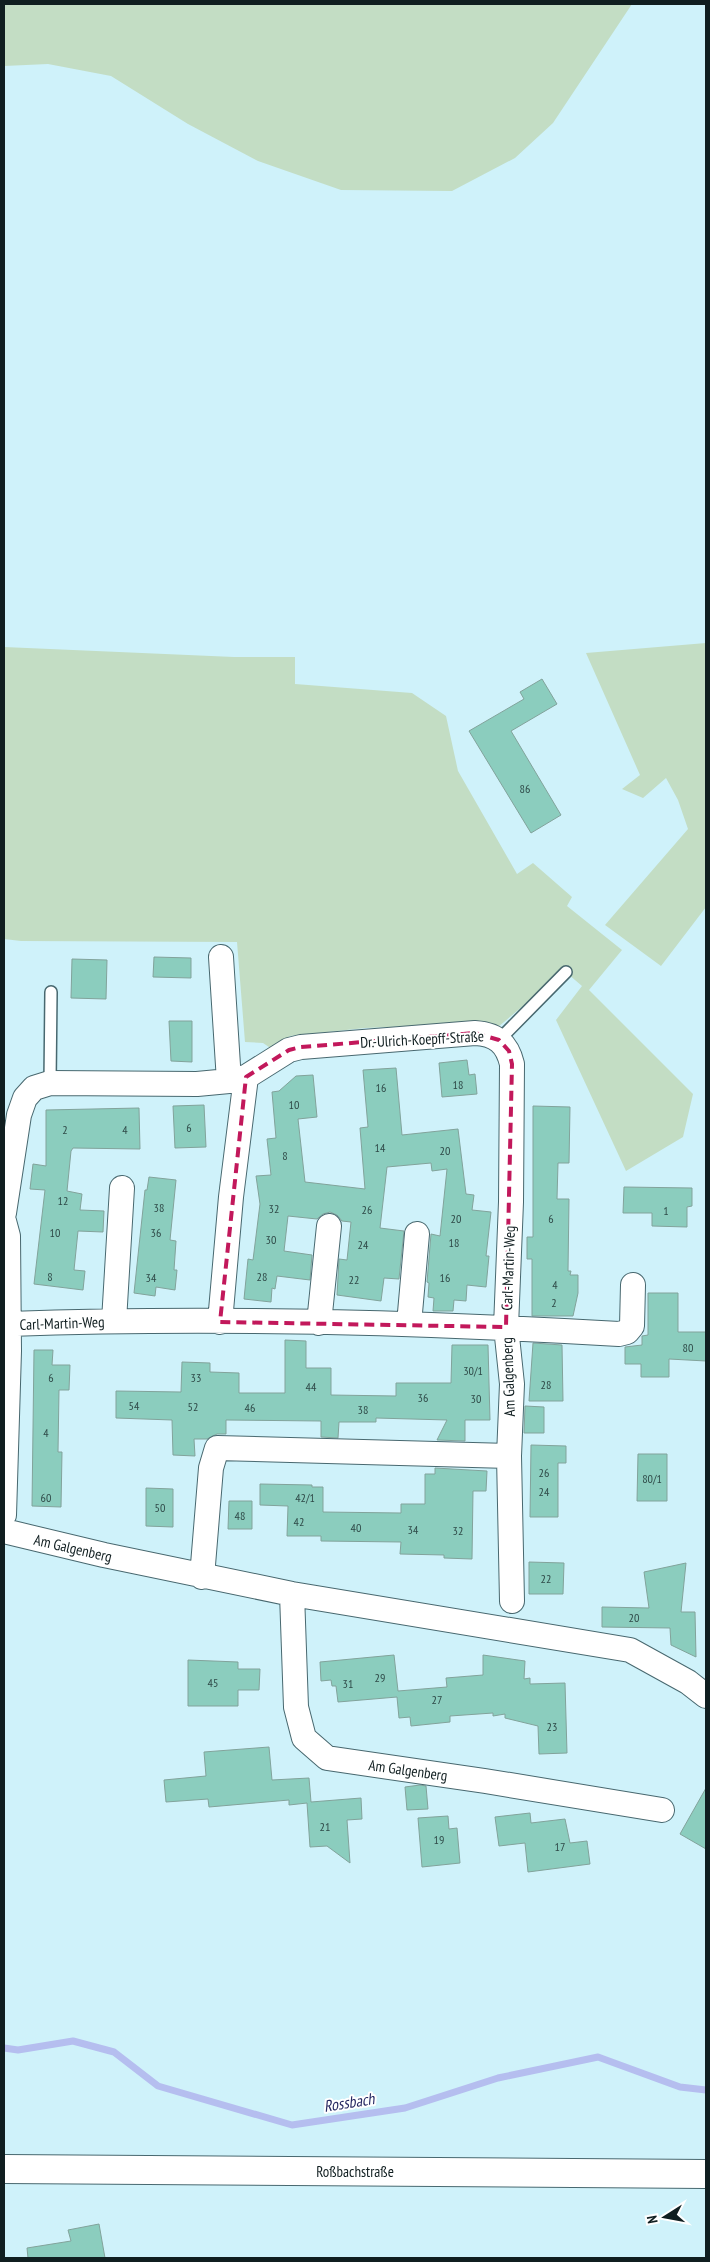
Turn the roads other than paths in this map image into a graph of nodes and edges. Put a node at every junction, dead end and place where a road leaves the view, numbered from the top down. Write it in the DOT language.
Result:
graph roads {
  1 [pos="221,957"];
  2 [pos="566,972"];
  3 [pos="51,992"];
  4 [pos="500,1040"];
  5 [pos="237,1079"];
  6 [pos="50,1083"];
  7 [pos="122,1188"];
  8 [pos="511,1202"];
  9 [pos="4,1213"];
  10 [pos="4,1220"];
  11 [pos="329,1226"];
  12 [pos="417,1234"];
  13 [pos="633,1285"];
  14 [pos="114,1321"];
  15 [pos="220,1322"];
  16 [pos="319,1323"];
  17 [pos="9,1324"];
  18 [pos="409,1324"];
  19 [pos="506,1327"];
  20 [pos="509,1456"];
  21 [pos="4,1515"];
  22 [pos="4,1531"];
  23 [pos="202,1577"];
  24 [pos="292,1594"];
  25 [pos="512,1601"];
  26 [pos="706,1696"];
  27 [pos="662,1810"];
  28 [pos="4,2169"];
  29 [pos="706,2174"];
  1 -- 5 [label="street"];
  2 -- 4 [label="lane"];
  3 -- 6 [label="lane"];
  4 -- 5 [label="street, Dr.-Ulrich-Koepff-Straße"];
  4 -- 8 [label="street, Dr.-Ulrich-Koepff-Straße"];
  5 -- 6 [label="street, Dr.-Ulrich-Koepff-Straße"];
  5 -- 15 [label="street"];
  6 -- 9 [label="street, Dr.-Ulrich-Koepff-Straße"];
  7 -- 14 [label="street, Carl-Martin-Weg"];
  8 -- 19 [label="street, Carl-Martin-Weg"];
  10 -- 17 [label="street"];
  11 -- 16 [label="street"];
  12 -- 18 [label="street"];
  13 -- 19 [label="street"];
  14 -- 15 [label="street, Carl-Martin-Weg"];
  14 -- 17 [label="street, Carl-Martin-Weg"];
  15 -- 16 [label="street, Carl-Martin-Weg"];
  16 -- 18 [label="street, Carl-Martin-Weg"];
  17 -- 21 [label="street"];
  18 -- 19 [label="street, Carl-Martin-Weg"];
  19 -- 20 [label="street, Am Galgenberg"];
  20 -- 23 [label="street"];
  20 -- 25 [label="street, Am Galgenberg"];
  22 -- 23 [label="street, Am Galgenberg"];
  23 -- 24 [label="street, Am Galgenberg"];
  24 -- 26 [label="street, Am Galgenberg"];
  24 -- 27 [label="street, Am Galgenberg"];
  28 -- 29 [label="street, Roßbachstraße"];
}
